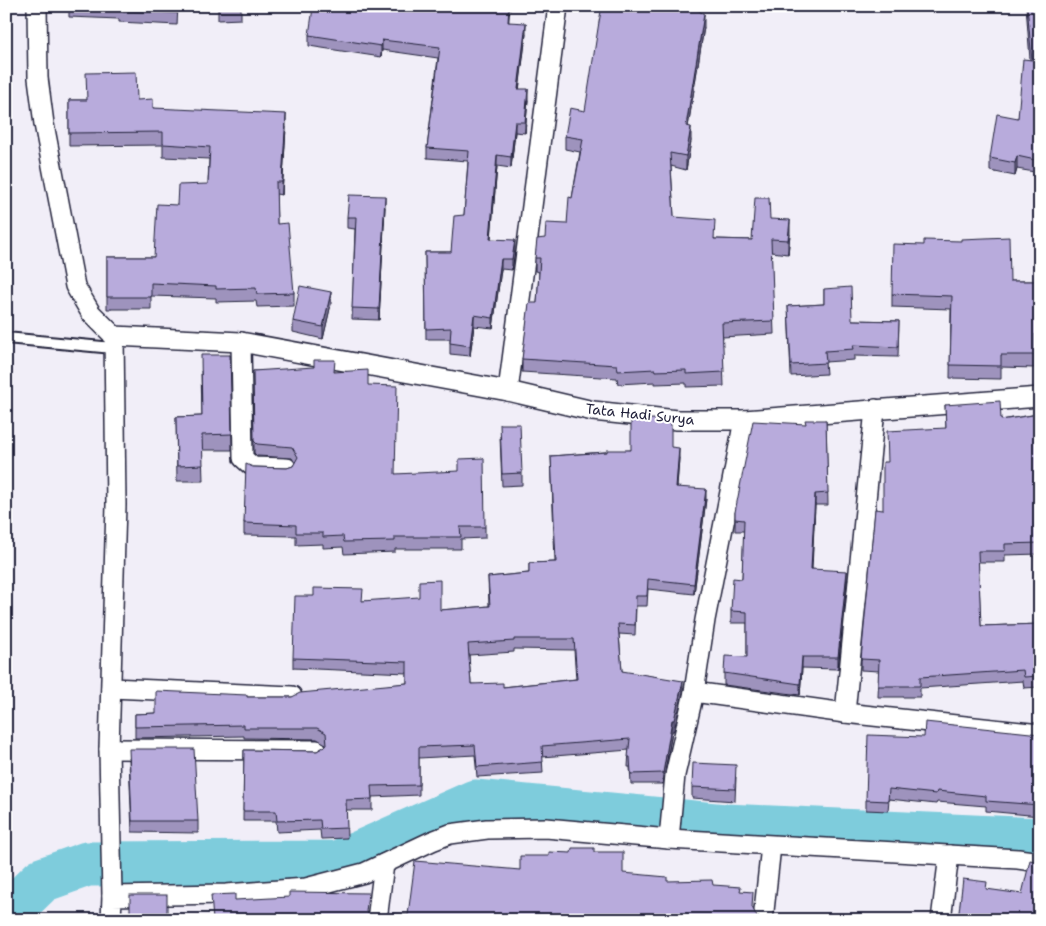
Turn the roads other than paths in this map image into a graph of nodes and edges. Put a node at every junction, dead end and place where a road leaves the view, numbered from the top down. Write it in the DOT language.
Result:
graph roads {
  1 [pos="37,6"];
  2 [pos="558,6"];
  3 [pos="6,338"];
  4 [pos="114,342"];
  5 [pos="241,342"];
  6 [pos="508,391"];
  7 [pos="1040,397"];
  8 [pos="875,409"];
  9 [pos="744,420"];
  10 [pos="286,468"];
  11 [pos="110,688"];
  12 [pos="694,692"];
  13 [pos="292,696"];
  14 [pos="845,713"];
  15 [pos="1040,734"];
  16 [pos="109,748"];
  17 [pos="317,750"];
  18 [pos="670,832"];
  19 [pos="771,846"];
  20 [pos="949,855"];
  21 [pos="1040,862"];
  22 [pos="384,864"];
  23 [pos="112,896"];
  24 [pos="768,918"];
  25 [pos="111,920"];
  26 [pos="377,920"];
  27 [pos="941,920"];
  1 -- 4 [label="street"];
  2 -- 6 [label="street"];
  3 -- 4 [label="lane"];
  4 -- 5 [label="street, Tata Hadi Surya"];
  4 -- 11 [label="street"];
  5 -- 6 [label="street, Tata Hadi Surya"];
  5 -- 10 [label="street"];
  6 -- 9 [label="street, Tata Hadi Surya"];
  7 -- 8 [label="street, Tata Hadi Surya"];
  8 -- 9 [label="street, Tata Hadi Surya"];
  8 -- 14 [label="street"];
  9 -- 12 [label="street"];
  11 -- 13 [label="street"];
  11 -- 16 [label="street"];
  12 -- 14 [label="street"];
  12 -- 18 [label="street"];
  14 -- 15 [label="street"];
  16 -- 17 [label="street"];
  16 -- 23 [label="street"];
  18 -- 19 [label="street"];
  18 -- 22 [label="street"];
  19 -- 20 [label="street"];
  19 -- 24 [label="street"];
  20 -- 21 [label="street"];
  20 -- 27 [label="street"];
  22 -- 23 [label="street"];
  22 -- 26 [label="street"];
  23 -- 25 [label="street"];
}
